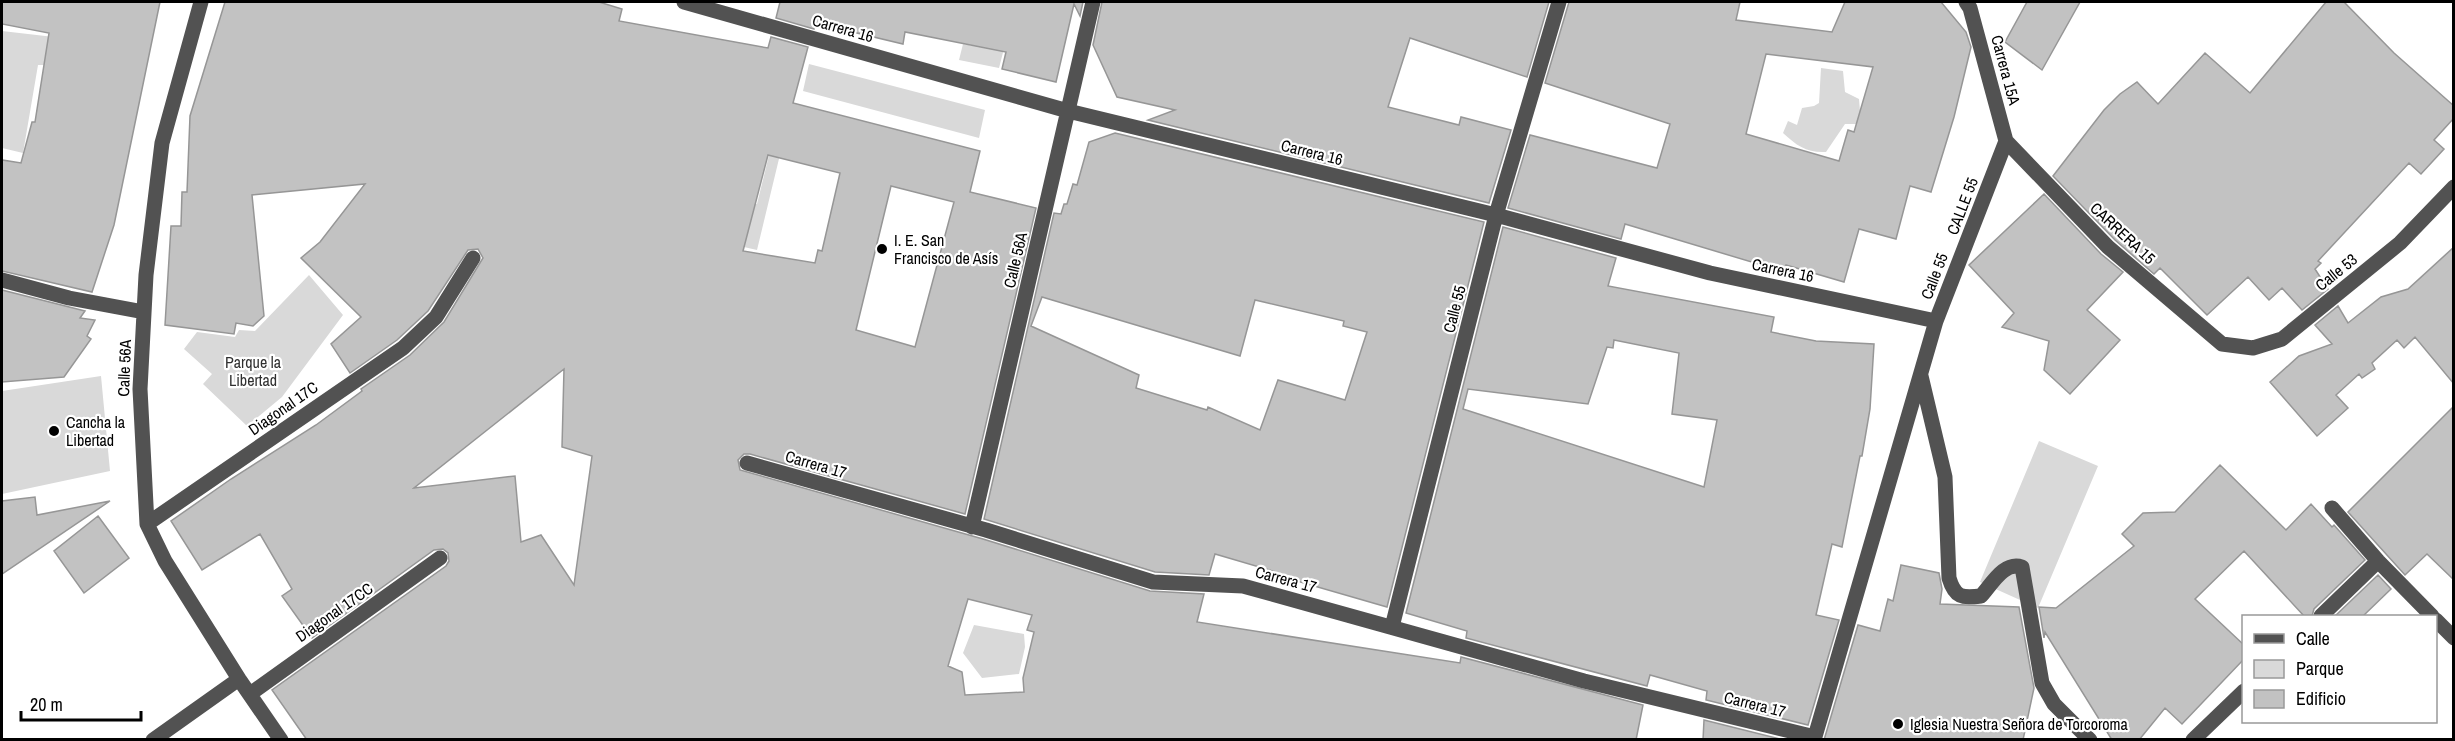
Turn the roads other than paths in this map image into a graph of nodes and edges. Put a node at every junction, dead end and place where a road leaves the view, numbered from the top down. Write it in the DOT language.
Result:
graph roads {
  1 [pos="201,2"];
  2 [pos="684,2"];
  3 [pos="1093,2"];
  4 [pos="1559,2"];
  5 [pos="1967,4"];
  6 [pos="1068,111"];
  7 [pos="2006,141"];
  8 [pos="2454,187"];
  9 [pos="1496,216"];
  10 [pos="473,258"];
  11 [pos="1656,258"];
  12 [pos="2,280"];
  13 [pos="144,312"];
  14 [pos="1936,321"];
  15 [pos="2222,344"];
  16 [pos="1921,373"];
  17 [pos="747,463"];
  18 [pos="2332,508"];
  19 [pos="147,524"];
  20 [pos="972,526"];
  21 [pos="440,558"];
  22 [pos="2378,561"];
  23 [pos="2321,615"];
  24 [pos="2431,615"];
  25 [pos="2437,621"];
  26 [pos="1392,627"];
  27 [pos="2454,638"];
  28 [pos="239,679"];
  29 [pos="2242,693"];
  30 [pos="250,694"];
  31 [pos="1815,738"];
  32 [pos="153,740"];
  33 [pos="281,740"];
  34 [pos="2090,740"];
  35 [pos="2193,740"];
  1 -- 13 [label="street, Calle 56A"];
  2 -- 6 [label="street, Carrera 16"];
  3 -- 6 [label="street, Calle 56A"];
  4 -- 9 [label="street, Calle 55"];
  5 -- 7 [label="street"];
  6 -- 9 [label="street, Carrera 16"];
  6 -- 20 [label="street, Calle 56A"];
  7 -- 14 [label="street, CALLE 55"];
  7 -- 15 [label="street, CARRERA 15"];
  8 -- 15 [label="street, Calle 53"];
  9 -- 11 [label="street, Carrera 16"];
  9 -- 26 [label="street, Calle 55"];
  10 -- 19 [label="street, Diagonal 17C"];
  11 -- 14 [label="street, CALLE 55"];
  12 -- 13 [label="street"];
  13 -- 19 [label="street, Calle 56A"];
  14 -- 16 [label="street, Calle 55"];
  16 -- 31 [label="street, Calle 55"];
  16 -- 34 [label="street"];
  17 -- 20 [label="street, Carrera 17"];
  18 -- 22 [label="street"];
  19 -- 28 [label="street, Calle 56A"];
  20 -- 26 [label="street, Carrera 17"];
  21 -- 30 [label="street, Diagonal 17CC"];
  22 -- 23 [label="street"];
  22 -- 24 [label="street"];
  25 -- 27 [label="street"];
  26 -- 31 [label="street, Carrera 17"];
  28 -- 30 [label="street, Calle 56A"];
  28 -- 32 [label="street"];
  29 -- 35 [label="street"];
  30 -- 33 [label="street, Calle 56A"];
}
